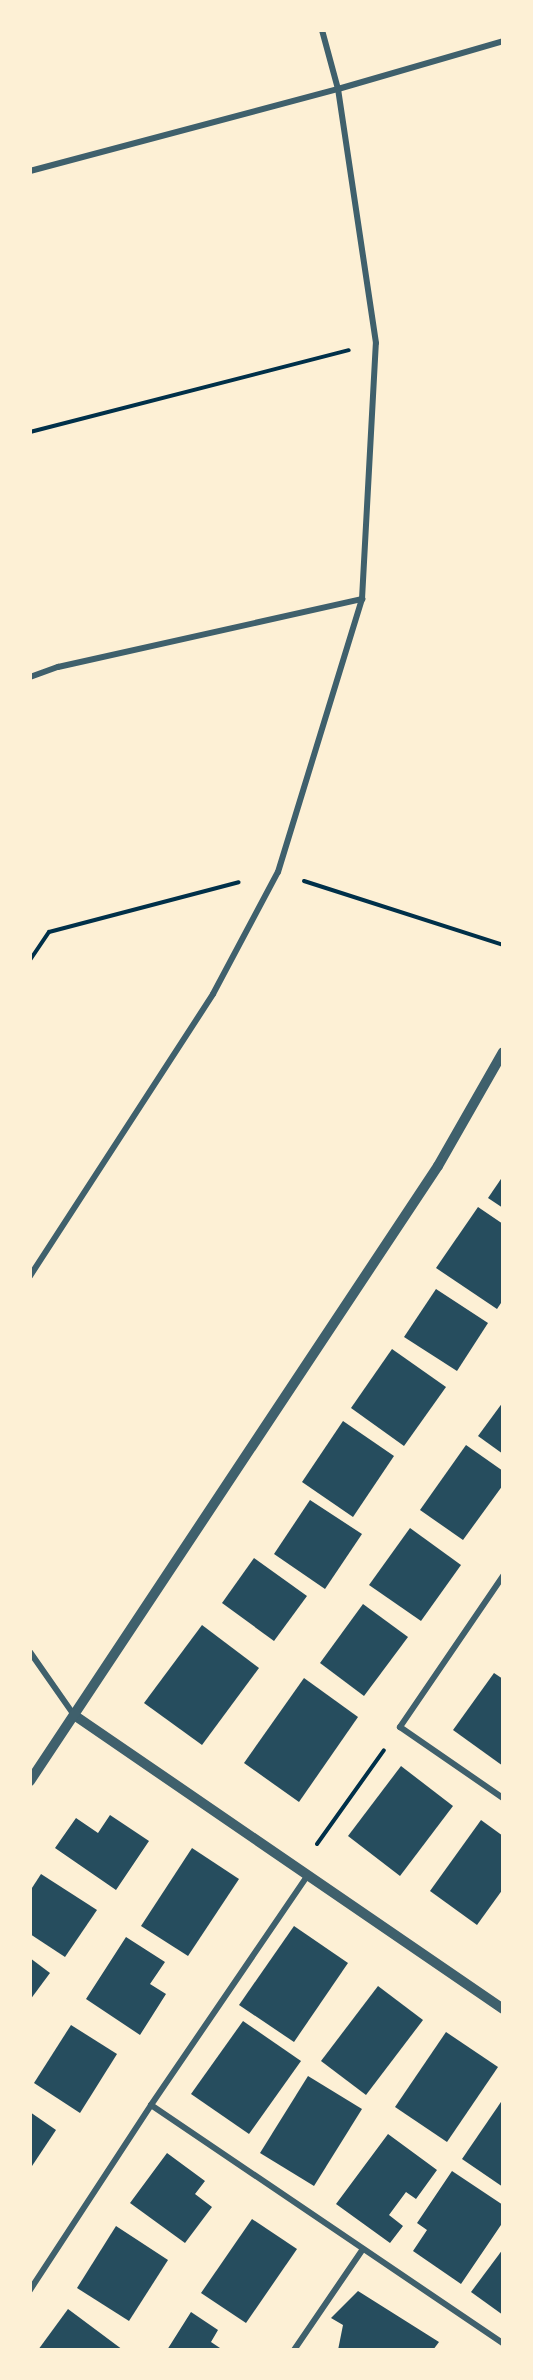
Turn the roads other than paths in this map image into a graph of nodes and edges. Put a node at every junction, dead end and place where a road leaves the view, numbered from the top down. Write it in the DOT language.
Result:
graph roads {
  1 [pos="322,30"];
  2 [pos="503,41"];
  3 [pos="338,89"];
  4 [pos="30,171"];
  5 [pos="362,599"];
  6 [pos="30,677"];
  7 [pos="503,1052"];
  8 [pos="30,1276"];
  9 [pos="503,1576"];
  10 [pos="30,1652"];
  11 [pos="74,1714"];
  12 [pos="30,1781"];
  13 [pos="503,1798"];
  14 [pos="304,1872"];
  15 [pos="503,2009"];
  16 [pos="151,2105"];
  17 [pos="363,2249"];
  18 [pos="30,2290"];
  19 [pos="503,2343"];
  20 [pos="294,2350"];
  1 -- 3 [label="street"];
  2 -- 3 [label="street"];
  3 -- 4 [label="street"];
  3 -- 5 [label="street"];
  5 -- 6 [label="street"];
  5 -- 8 [label="street"];
  7 -- 11 [label="street"];
  9 -- 13 [label="street"];
  10 -- 11 [label="street"];
  11 -- 12 [label="street"];
  11 -- 14 [label="street"];
  14 -- 15 [label="street"];
  14 -- 16 [label="street"];
  16 -- 17 [label="street"];
  16 -- 18 [label="street"];
  17 -- 19 [label="street"];
  17 -- 20 [label="street"];
}
